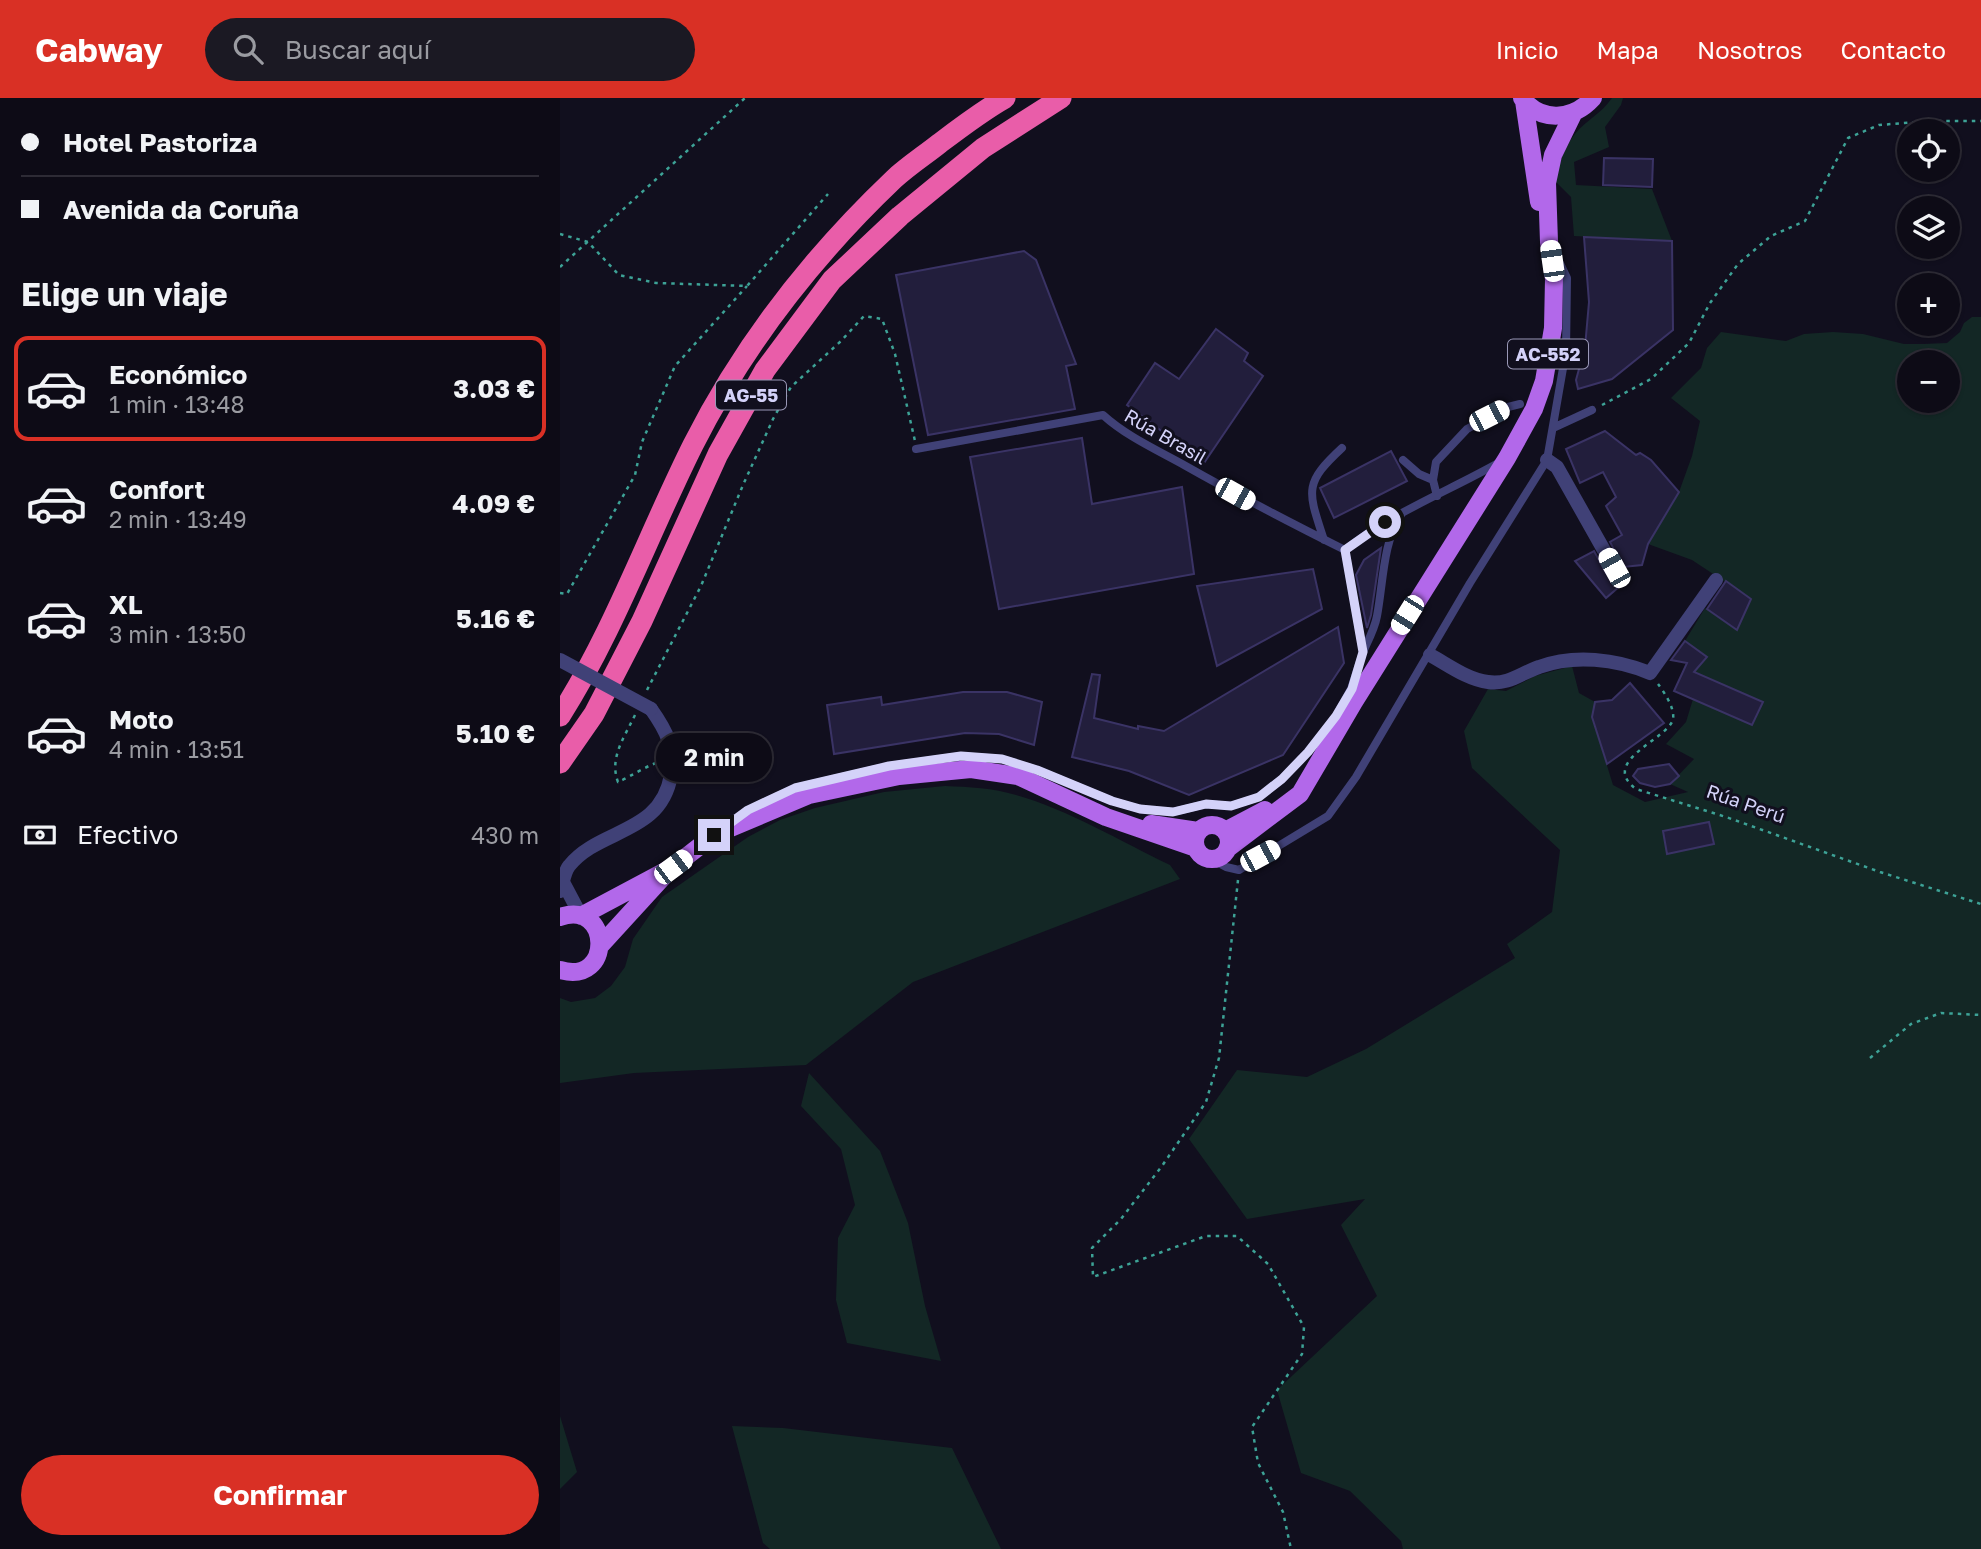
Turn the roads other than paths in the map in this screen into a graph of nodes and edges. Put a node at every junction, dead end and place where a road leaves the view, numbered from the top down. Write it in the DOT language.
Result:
graph roads {
  1 [pos="1005,98"];
  2 [pos="1072,98"];
  3 [pos="1593,98"];
  4 [pos="1523,100"];
  5 [pos="1053,102"];
  6 [pos="1573,114"];
  7 [pos="1549,242"];
  8 [pos="1520,404"];
  9 [pos="1592,410"];
  10 [pos="1553,428"];
  11 [pos="1342,448"];
  12 [pos="916,449"];
  13 [pos="1507,458"];
  14 [pos="1403,460"];
  15 [pos="1547,460"];
  16 [pos="1433,480"];
  17 [pos="1437,496"];
  18 [pos="1402,512"];
  19 [pos="1324,540"];
  20 [pos="1345,550"];
  21 [pos="1614,568"];
  22 [pos="1716,580"];
  23 [pos="1363,652"];
  24 [pos="1430,655"];
  25 [pos="560,660"];
  26 [pos="1352,689"];
  27 [pos="560,716"];
  28 [pos="560,763"];
  29 [pos="1304,786"];
  30 [pos="1225,831"];
  31 [pos="714,835"];
  32 [pos="1201,846"];
  33 [pos="1227,849"];
  34 [pos="673,867"];
  35 [pos="562,887"];
  36 [pos="581,916"];
  37 [pos="560,917"];
  38 [pos="600,946"];
  39 [pos="560,972"];
  1 -- 27 [label="highway, AG-55"];
  2 -- 5 [label="highway"];
  3 -- 6 [label="main road, AC-552"];
  4 -- 6 [label="main road, AC-552"];
  4 -- 7 [label="main road, AC-552"];
  5 -- 28 [label="highway, AG-55"];
  6 -- 7 [label="main road, AC-552"];
  7 -- 10 [label="lane"];
  7 -- 13 [label="main road, AC-552"];
  8 -- 16 [label="lane"];
  9 -- 10 [label="lane"];
  10 -- 15 [label="lane"];
  11 -- 19 [label="lane"];
  12 -- 19 [label="lane, Rúa Brasil"];
  13 -- 17 [label="lane"];
  13 -- 29 [label="main road, AC-552"];
  14 -- 16 [label="lane"];
  15 -- 21 [label="street"];
  15 -- 24 [label="lane"];
  16 -- 17 [label="lane"];
  17 -- 18 [label="lane"];
  18 -- 20 [label="lane"];
  18 -- 23 [label="lane"];
  19 -- 20 [label="lane, Rúa Brasil"];
  20 -- 23 [label="lane"];
  22 -- 24 [label="street"];
  23 -- 26 [label="lane"];
  24 -- 32 [label="lane"];
  25 -- 35 [label="street, bridge"];
  26 -- 29 [label="lane"];
  26 -- 31 [label="lane"];
  29 -- 30 [label="main road"];
  29 -- 33 [label="main road, AC-552"];
  30 -- 32 [label="main road"];
  30 -- 33 [label="main road"];
  31 -- 32 [label="main road"];
  31 -- 34 [label="main road"];
  32 -- 33 [label="main road, AC-552"];
  34 -- 36 [label="main road"];
  34 -- 38 [label="main road"];
  35 -- 36 [label="street"];
  36 -- 37 [label="main road"];
  36 -- 38 [label="main road"];
  38 -- 39 [label="main road"];
}
